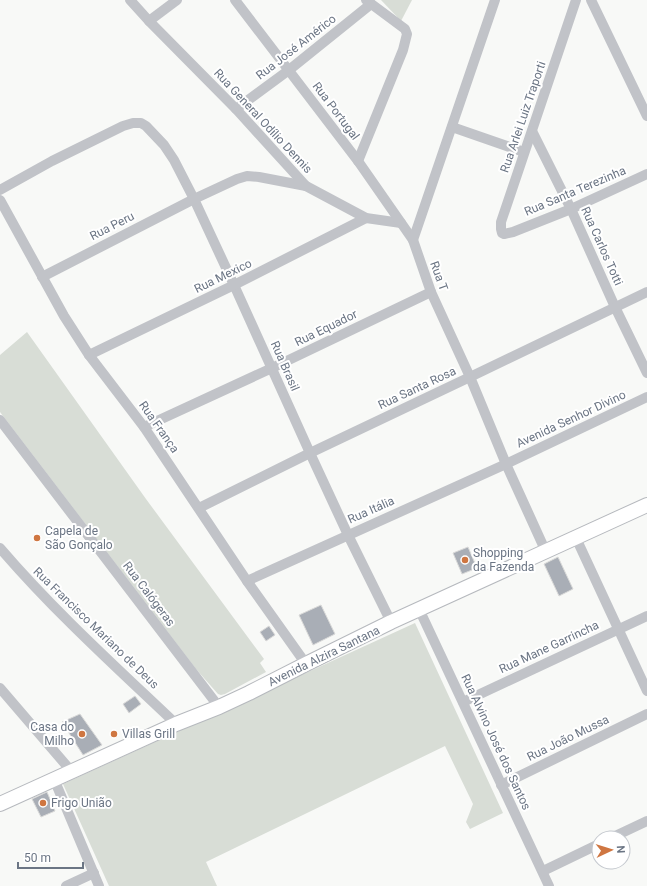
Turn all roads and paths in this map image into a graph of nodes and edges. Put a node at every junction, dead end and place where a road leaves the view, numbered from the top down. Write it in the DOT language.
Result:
graph roads {
  1 [pos="130,0"];
  2 [pos="177,0"];
  3 [pos="235,0"];
  4 [pos="495,0"];
  5 [pos="576,0"];
  6 [pos="591,0"];
  7 [pos="369,2"];
  8 [pos="149,21"];
  9 [pos="289,70"];
  10 [pos="236,109"];
  11 [pos="647,116"];
  12 [pos="452,127"];
  13 [pos="532,131"];
  14 [pos="524,152"];
  15 [pos="358,161"];
  16 [pos="647,174"];
  17 [pos="306,186"];
  18 [pos="0,190"];
  19 [pos="194,199"];
  20 [pos="0,200"];
  21 [pos="571,209"];
  22 [pos="366,218"];
  23 [pos="401,223"];
  24 [pos="513,232"];
  25 [pos="413,240"];
  26 [pos="42,277"];
  27 [pos="234,285"];
  28 [pos="431,292"];
  29 [pos="647,292"];
  30 [pos="615,307"];
  31 [pos="89,355"];
  32 [pos="272,368"];
  33 [pos="647,373"];
  34 [pos="470,378"];
  35 [pos="647,397"];
  36 [pos="0,420"];
  37 [pos="144,427"];
  38 [pos="310,453"];
  39 [pos="506,464"];
  40 [pos="647,505"];
  41 [pos="199,508"];
  42 [pos="348,535"];
  43 [pos="576,538"];
  44 [pos="0,548"];
  45 [pos="546,552"];
  46 [pos="247,581"];
  47 [pos="419,609"];
  48 [pos="647,616"];
  49 [pos="392,622"];
  50 [pos="618,630"];
  51 [pos="306,664"];
  52 [pos="0,688"];
  53 [pos="647,691"];
  54 [pos="462,702"];
  55 [pos="219,707"];
  56 [pos="647,714"];
  57 [pos="176,724"];
  58 [pos="72,772"];
  59 [pos="54,780"];
  60 [pos="501,785"];
  61 [pos="0,804"];
  62 [pos="647,821"];
  63 [pos="628,830"];
  64 [pos="591,848"];
  65 [pos="543,872"];
  66 [pos="94,873"];
  67 [pos="66,886"];
  68 [pos="99,886"];
  69 [pos="549,886"];
  1 -- 8 [label="street, Rua General Odílio Dennis"];
  2 -- 8 [label="street"];
  3 -- 9 [label="street, Rua Portugal"];
  4 -- 12 [label="street"];
  5 -- 13 [label="street, Rua Arlei Luiz Traporti"];
  6 -- 11 [label="street"];
  7 -- 9 [label="street, Rua José Américo"];
  7 -- 15 [label="street"];
  8 -- 10 [label="street, Rua General Odílio Dennis"];
  9 -- 10 [label="street, Rua José Américo"];
  9 -- 15 [label="street, Rua Portugal"];
  10 -- 17 [label="street, Rua General Odílio Dennis"];
  12 -- 14 [label="street"];
  12 -- 25 [label="street"];
  13 -- 14 [label="street, Rua Arlei Luiz Traporti"];
  13 -- 21 [label="street, Rua Carlos Totti"];
  14 -- 24 [label="street, Rua Arlei Luiz Traporti"];
  15 -- 23 [label="street, Rua Portugal"];
  16 -- 21 [label="street, Rua Santa Terezinha"];
  17 -- 19 [label="street, Rua Peru"];
  17 -- 22 [label="street, Rua General Odílio Dennis"];
  18 -- 19 [label="street, Rua Brasil"];
  19 -- 26 [label="street, Rua Peru"];
  19 -- 27 [label="street, Rua Brasil"];
  20 -- 26 [label="street, Rua França"];
  21 -- 24 [label="street, Rua Santa Terezinha"];
  21 -- 30 [label="street, Rua Carlos Totti"];
  22 -- 23 [label="street, Rua General Odílio Dennis"];
  22 -- 27 [label="street, Rua Mexico"];
  23 -- 25 [label="street, Rua Portugal"];
  25 -- 28 [label="street, Rua T"];
  26 -- 31 [label="street, Rua França"];
  27 -- 31 [label="street, Rua Mexico"];
  27 -- 32 [label="street, Rua Brasil"];
  28 -- 32 [label="street, Rua Equador"];
  28 -- 34 [label="street, Rua T"];
  29 -- 30 [label="street, Rua Santa Rosa"];
  30 -- 33 [label="street, Rua Carlos Totti"];
  30 -- 34 [label="street, Rua Santa Rosa"];
  31 -- 37 [label="street, Rua França"];
  32 -- 37 [label="street, Rua Equador"];
  32 -- 38 [label="street, Rua Brasil"];
  34 -- 38 [label="street, Rua Santa Rosa"];
  34 -- 39 [label="street, Rua T"];
  35 -- 39 [label="street, Avenida Senhor Divino"];
  36 -- 55 [label="street, Rua Calógeras"];
  37 -- 41 [label="street, Rua França"];
  38 -- 41 [label="street, Rua Santa Rosa"];
  38 -- 42 [label="street, Rua Brasil"];
  39 -- 42 [label="street, Rua Itália"];
  39 -- 45 [label="street, Rua T"];
  40 -- 43 [label="main road, Avenida Alzira Santana"];
  41 -- 46 [label="street, Rua França"];
  42 -- 46 [label="street, Rua Itália"];
  42 -- 49 [label="street, Rua Brasil"];
  43 -- 45 [label="main road, Avenida Alzira Santana"];
  43 -- 50 [label="street"];
  44 -- 57 [label="street, Rua Francisco Mariano de Deus"];
  45 -- 47 [label="main road, Avenida Alzira Santana"];
  46 -- 51 [label="street, Rua França"];
  47 -- 49 [label="main road, Avenida Alzira Santana"];
  47 -- 54 [label="street, Rua Alvino José dos Santos"];
  48 -- 50 [label="street, Rua Mane Garrincha"];
  49 -- 51 [label="main road, Avenida Alzira Santana"];
  50 -- 53 [label="street"];
  50 -- 54 [label="street, Rua Mane Garrincha"];
  51 -- 55 [label="main road, Avenida Alzira Santana"];
  52 -- 58 [label="street"];
  54 -- 60 [label="street, Rua Alvino José dos Santos"];
  55 -- 57 [label="main road, Avenida Alzira Santana"];
  56 -- 60 [label="street, Rua João Mussa"];
  57 -- 58 [label="main road, Avenida Alzira Santana"];
  58 -- 59 [label="main road, Avenida Alzira Santana"];
  59 -- 61 [label="main road, Avenida Alzira Santana"];
  59 -- 66 [label="street"];
  60 -- 65 [label="street, Rua Alvino José dos Santos"];
  62 -- 63 [label="street"];
  64 -- 65 [label="street"];
  65 -- 69 [label="street, Rua Alvino José dos Santos"];
  66 -- 67 [label="street"];
  66 -- 68 [label="street"];
}
